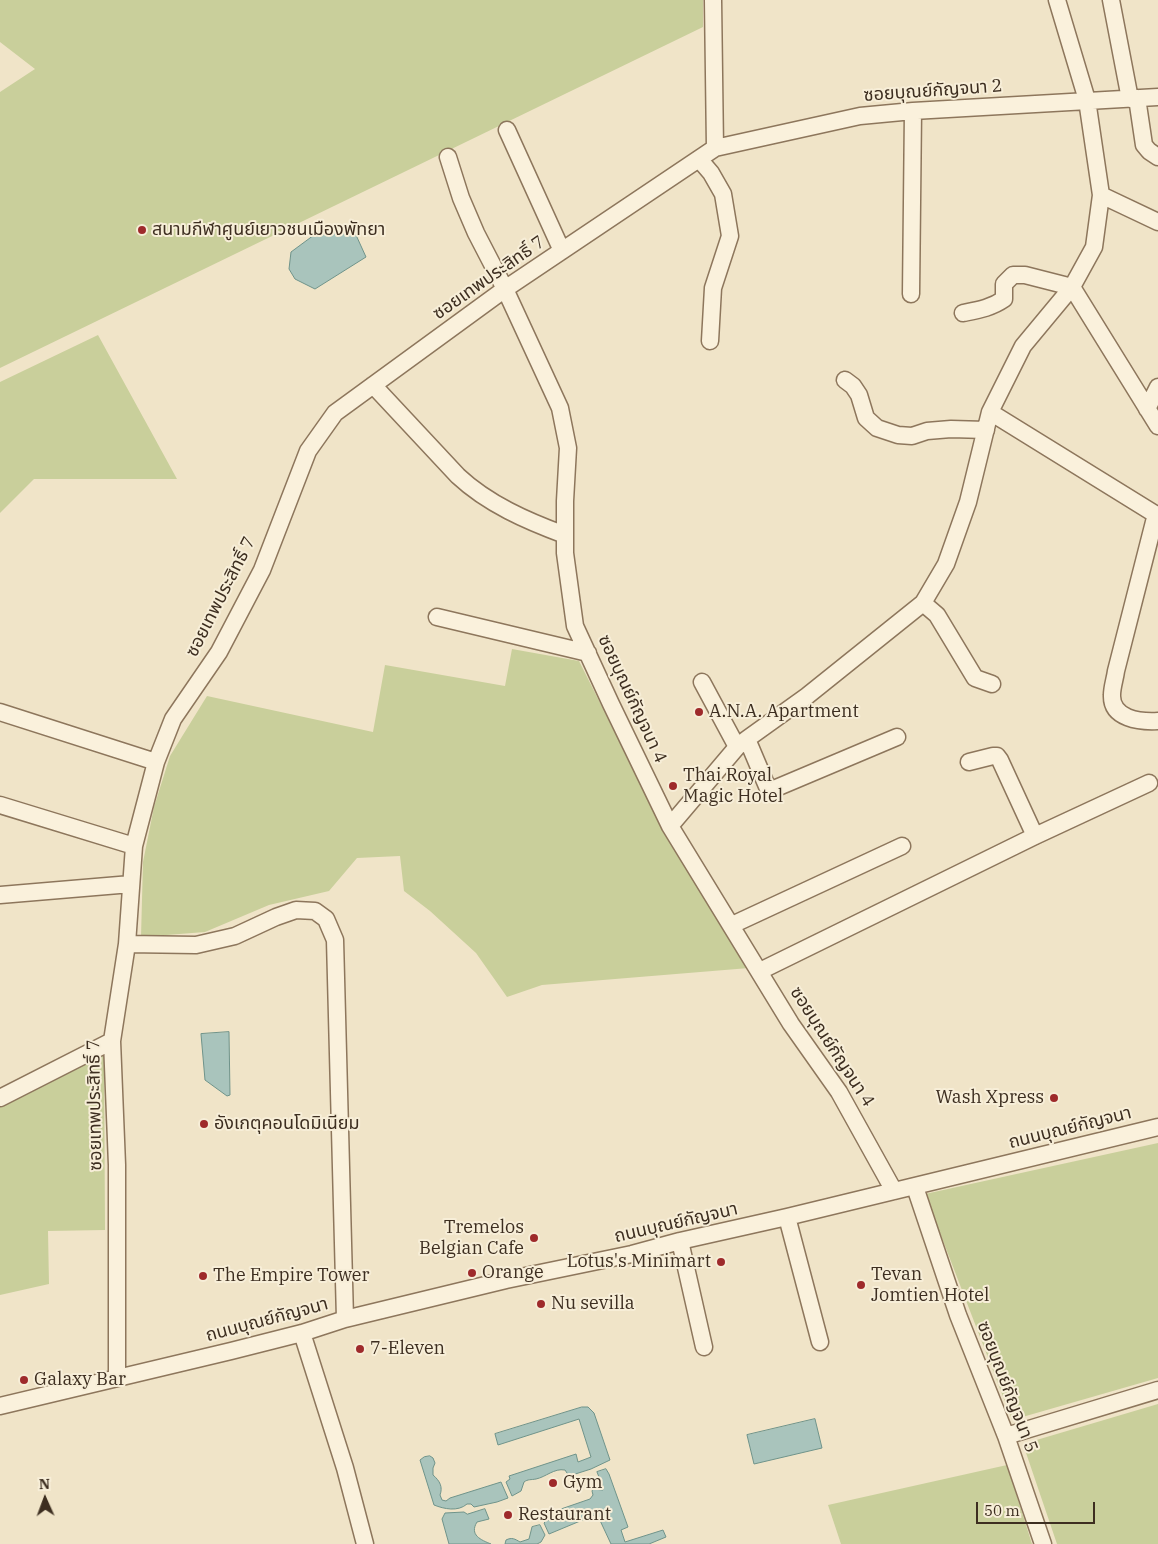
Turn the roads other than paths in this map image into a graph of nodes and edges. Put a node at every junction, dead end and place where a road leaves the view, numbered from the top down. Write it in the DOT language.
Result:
graph roads {
  1 [pos="713,0"];
  2 [pos="1057,0"];
  3 [pos="1111,0"];
  4 [pos="1158,97"];
  5 [pos="1134,98"];
  6 [pos="1087,100"];
  7 [pos="912,111"];
  8 [pos="507,130"];
  9 [pos="715,148"];
  10 [pos="448,157"];
  11 [pos="1158,157"];
  12 [pos="699,159"];
  13 [pos="1101,195"];
  14 [pos="1158,222"];
  15 [pos="562,251"];
  16 [pos="1072,287"];
  17 [pos="505,289"];
  18 [pos="911,294"];
  19 [pos="963,313"];
  20 [pos="710,341"];
  21 [pos="845,380"];
  22 [pos="373,385"];
  23 [pos="1158,386"];
  24 [pos="1147,409"];
  25 [pos="990,412"];
  26 [pos="1158,426"];
  27 [pos="986,430"];
  28 [pos="1157,515"];
  29 [pos="565,535"];
  30 [pos="923,603"];
  31 [pos="437,617"];
  32 [pos="588,653"];
  33 [pos="702,682"];
  34 [pos="992,684"];
  35 [pos="0,712"];
  36 [pos="1158,721"];
  37 [pos="898,737"];
  38 [pos="742,743"];
  39 [pos="156,762"];
  40 [pos="969,762"];
  41 [pos="1149,783"];
  42 [pos="0,805"];
  43 [pos="670,826"];
  44 [pos="1035,836"];
  45 [pos="134,846"];
  46 [pos="902,846"];
  47 [pos="131,884"];
  48 [pos="0,895"];
  49 [pos="732,925"];
  50 [pos="127,944"];
  51 [pos="760,972"];
  52 [pos="112,1041"];
  53 [pos="0,1098"];
  54 [pos="1158,1127"];
  55 [pos="915,1187"];
  56 [pos="894,1191"];
  57 [pos="787,1217"];
  58 [pos="680,1242"];
  59 [pos="346,1319"];
  60 [pos="302,1333"];
  61 [pos="820,1342"];
  62 [pos="704,1347"];
  63 [pos="117,1378"];
  64 [pos="1158,1390"];
  65 [pos="0,1406"];
  66 [pos="1006,1436"];
  67 [pos="365,1544"];
  68 [pos="1043,1544"];
  1 -- 9 [label="street"];
  2 -- 6 [label="street"];
  3 -- 5 [label="street"];
  4 -- 5 [label="street, ซอยบุณย์กัญจนา 2"];
  5 -- 6 [label="street, ซอยบุณย์กัญจนา 2"];
  5 -- 11 [label="street"];
  6 -- 7 [label="street, ซอยบุณย์กัญจนา 2"];
  6 -- 13 [label="street"];
  7 -- 9 [label="street, ซอยบุณย์กัญจนา 2"];
  7 -- 18 [label="street"];
  8 -- 15 [label="street"];
  9 -- 12 [label="street, ซอยเทพประสิทธิ์ 7"];
  10 -- 17 [label="street, ซอยบุณย์กัญจนา 4"];
  12 -- 15 [label="street, ซอยเทพประสิทธิ์ 7"];
  12 -- 20 [label="street"];
  13 -- 14 [label="street"];
  13 -- 16 [label="street"];
  15 -- 17 [label="street, ซอยเทพประสิทธิ์ 7"];
  16 -- 19 [label="street"];
  16 -- 24 [label="street"];
  16 -- 25 [label="street"];
  17 -- 22 [label="street, ซอยเทพประสิทธิ์ 7"];
  17 -- 29 [label="street, ซอยบุณย์กัญจนา 4"];
  21 -- 27 [label="street"];
  22 -- 29 [label="street"];
  22 -- 39 [label="street, ซอยเทพประสิทธิ์ 7"];
  23 -- 24 [label="street"];
  24 -- 26 [label="street"];
  25 -- 27 [label="street"];
  25 -- 28 [label="street"];
  27 -- 30 [label="street"];
  28 -- 36 [label="street"];
  29 -- 32 [label="street, ซอยบุณย์กัญจนา 4"];
  30 -- 34 [label="street"];
  30 -- 38 [label="street"];
  31 -- 32 [label="street"];
  32 -- 43 [label="street, ซอยบุณย์กัญจนา 4"];
  33 -- 38 [label="street"];
  35 -- 39 [label="street"];
  37 -- 38 [label="street"];
  38 -- 43 [label="street"];
  39 -- 45 [label="street, ซอยเทพประสิทธิ์ 7"];
  40 -- 44 [label="street"];
  41 -- 44 [label="street"];
  42 -- 45 [label="street"];
  43 -- 49 [label="street, ซอยบุณย์กัญจนา 4"];
  44 -- 51 [label="street"];
  45 -- 47 [label="street, ซอยเทพประสิทธิ์ 7"];
  46 -- 49 [label="street"];
  47 -- 48 [label="street"];
  47 -- 50 [label="street, ซอยเทพประสิทธิ์ 7"];
  49 -- 51 [label="street, ซอยบุณย์กัญจนา 4"];
  50 -- 52 [label="street, ซอยเทพประสิทธิ์ 7"];
  50 -- 59 [label="street"];
  51 -- 56 [label="street, ซอยบุณย์กัญจนา 4"];
  52 -- 53 [label="street"];
  52 -- 63 [label="street, ซอยเทพประสิทธิ์ 7"];
  54 -- 55 [label="street, ถนนบุณย์กัญจนา"];
  55 -- 56 [label="street, ถนนบุณย์กัญจนา"];
  55 -- 66 [label="street, ซอยบุณย์กัญจนา 5"];
  56 -- 57 [label="street, ถนนบุณย์กัญจนา"];
  57 -- 58 [label="street, ถนนบุณย์กัญจนา"];
  57 -- 61 [label="street"];
  58 -- 59 [label="street, ถนนบุณย์กัญจนา"];
  58 -- 62 [label="street"];
  59 -- 60 [label="street, ถนนบุณย์กัญจนา"];
  60 -- 63 [label="street, ถนนบุณย์กัญจนา"];
  60 -- 67 [label="street"];
  63 -- 65 [label="street, ถนนบุณย์กัญจนา"];
  64 -- 66 [label="street"];
  66 -- 68 [label="street, ซอยบุณย์กัญจนา 5"];
}
